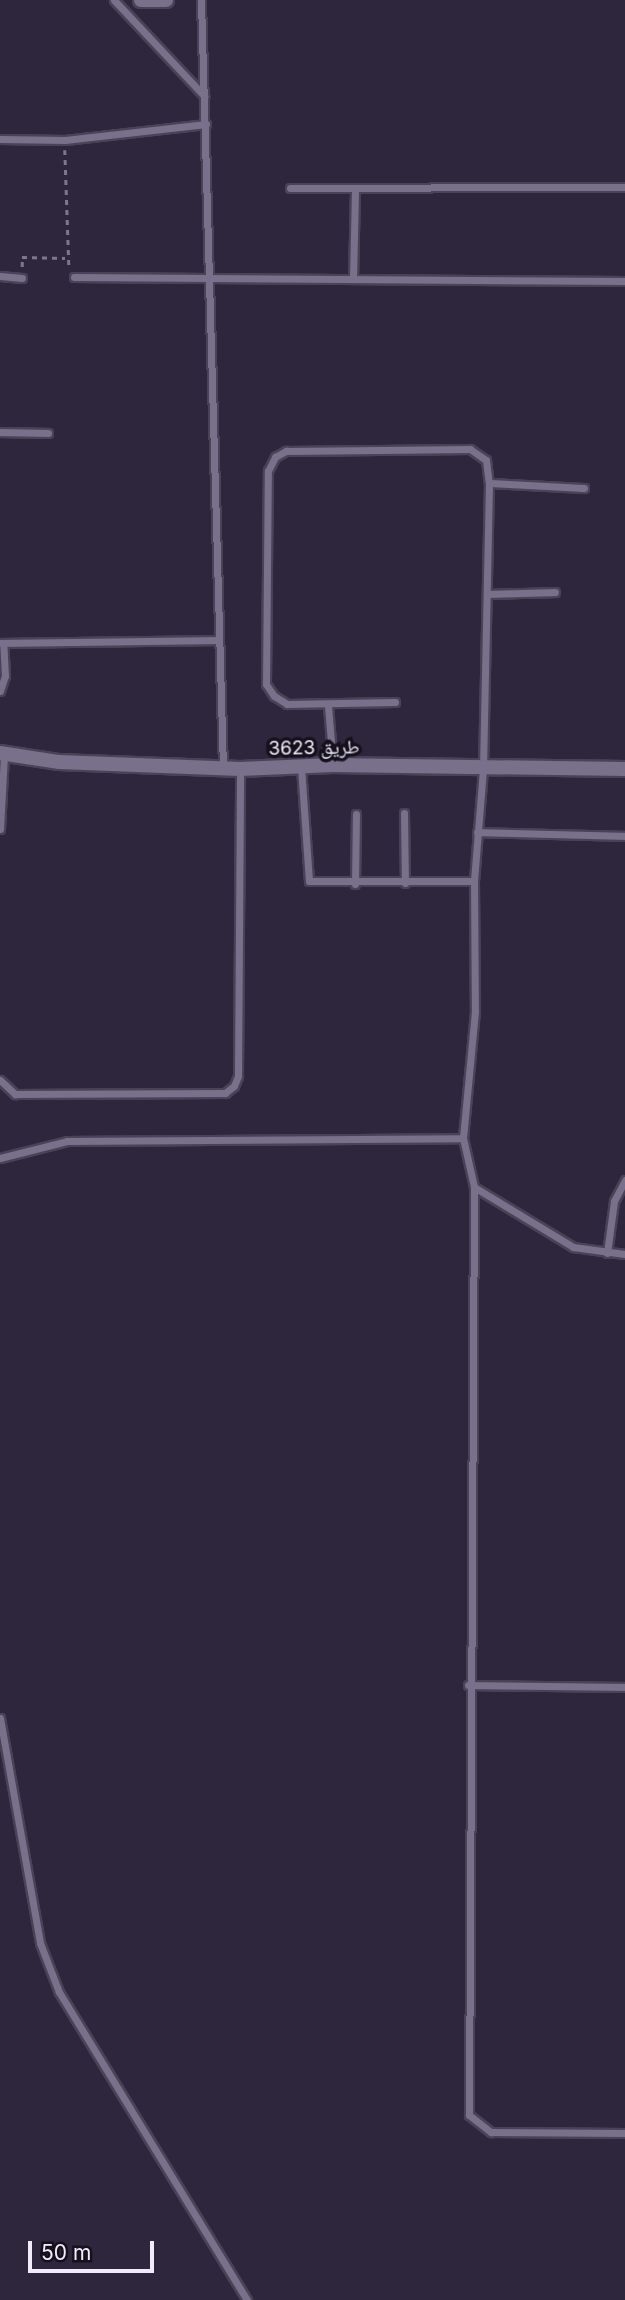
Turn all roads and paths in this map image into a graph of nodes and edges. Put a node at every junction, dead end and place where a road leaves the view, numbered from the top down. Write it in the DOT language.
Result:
graph roads {
  1 [pos="114,0"];
  2 [pos="141,0"];
  3 [pos="166,0"];
  4 [pos="201,0"];
  5 [pos="204,96"];
  6 [pos="206,124"];
  7 [pos="0,139"];
  8 [pos="65,140"];
  9 [pos="625,187"];
  10 [pos="290,188"];
  11 [pos="355,190"];
  12 [pos="65,258"];
  13 [pos="0,276"];
  14 [pos="74,277"];
  15 [pos="209,277"];
  16 [pos="22,278"];
  17 [pos="353,279"];
  18 [pos="625,281"];
  19 [pos="0,432"];
  20 [pos="48,433"];
  21 [pos="489,484"];
  22 [pos="584,488"];
  23 [pos="555,592"];
  24 [pos="489,594"];
  25 [pos="219,640"];
  26 [pos="1,643"];
  27 [pos="0,691"];
  28 [pos="395,702"];
  29 [pos="327,706"];
  30 [pos="1,755"];
  31 [pos="333,765"];
  32 [pos="301,767"];
  33 [pos="223,768"];
  34 [pos="240,769"];
  35 [pos="483,769"];
  36 [pos="625,769"];
  37 [pos="404,813"];
  38 [pos="356,814"];
  39 [pos="0,829"];
  40 [pos="477,832"];
  41 [pos="625,836"];
  42 [pos="474,881"];
  43 [pos="405,883"];
  44 [pos="355,884"];
  45 [pos="0,1080"];
  46 [pos="463,1138"];
  47 [pos="0,1158"];
  48 [pos="625,1180"];
  49 [pos="474,1187"];
  50 [pos="607,1253"];
  51 [pos="625,1254"];
  52 [pos="468,1685"];
  53 [pos="625,1687"];
  54 [pos="0,1718"];
  55 [pos="625,2133"];
  56 [pos="247,2300"];
  1 -- 5 [label="lane"];
  2 -- 3 [label="street"];
  4 -- 5 [label="lane"];
  5 -- 6 [label="lane"];
  6 -- 8 [label="lane"];
  6 -- 15 [label="lane"];
  7 -- 8 [label="lane"];
  8 -- 12 [label="path"];
  9 -- 11 [label="lane"];
  10 -- 11 [label="lane"];
  11 -- 17 [label="lane"];
  12 -- 14 [label="path"];
  12 -- 16 [label="path"];
  13 -- 16 [label="lane"];
  14 -- 15 [label="lane"];
  15 -- 17 [label="lane"];
  15 -- 25 [label="lane"];
  17 -- 18 [label="lane"];
  19 -- 20 [label="lane"];
  21 -- 22 [label="lane"];
  21 -- 24 [label="lane"];
  21 -- 29 [label="lane"];
  23 -- 24 [label="lane"];
  24 -- 35 [label="lane"];
  25 -- 26 [label="lane"];
  25 -- 33 [label="lane"];
  26 -- 27 [label="lane"];
  28 -- 29 [label="lane"];
  29 -- 31 [label="lane"];
  30 -- 33 [label="street, طريق 3623"];
  30 -- 39 [label="lane"];
  31 -- 32 [label="street, طريق 3623"];
  31 -- 35 [label="street, طريق 3623"];
  32 -- 34 [label="street, طريق 3623"];
  32 -- 44 [label="lane"];
  33 -- 34 [label="street, طريق 3623"];
  34 -- 45 [label="lane"];
  35 -- 36 [label="street, طريق 3623"];
  35 -- 40 [label="lane"];
  37 -- 43 [label="lane"];
  38 -- 44 [label="lane"];
  40 -- 41 [label="lane"];
  40 -- 42 [label="lane"];
  42 -- 43 [label="lane"];
  42 -- 46 [label="lane"];
  43 -- 44 [label="lane"];
  46 -- 47 [label="lane"];
  46 -- 49 [label="lane"];
  48 -- 50 [label="lane"];
  49 -- 50 [label="lane"];
  49 -- 52 [label="lane"];
  50 -- 51 [label="lane"];
  52 -- 53 [label="lane"];
  52 -- 55 [label="lane"];
  54 -- 56 [label="lane"];
}
